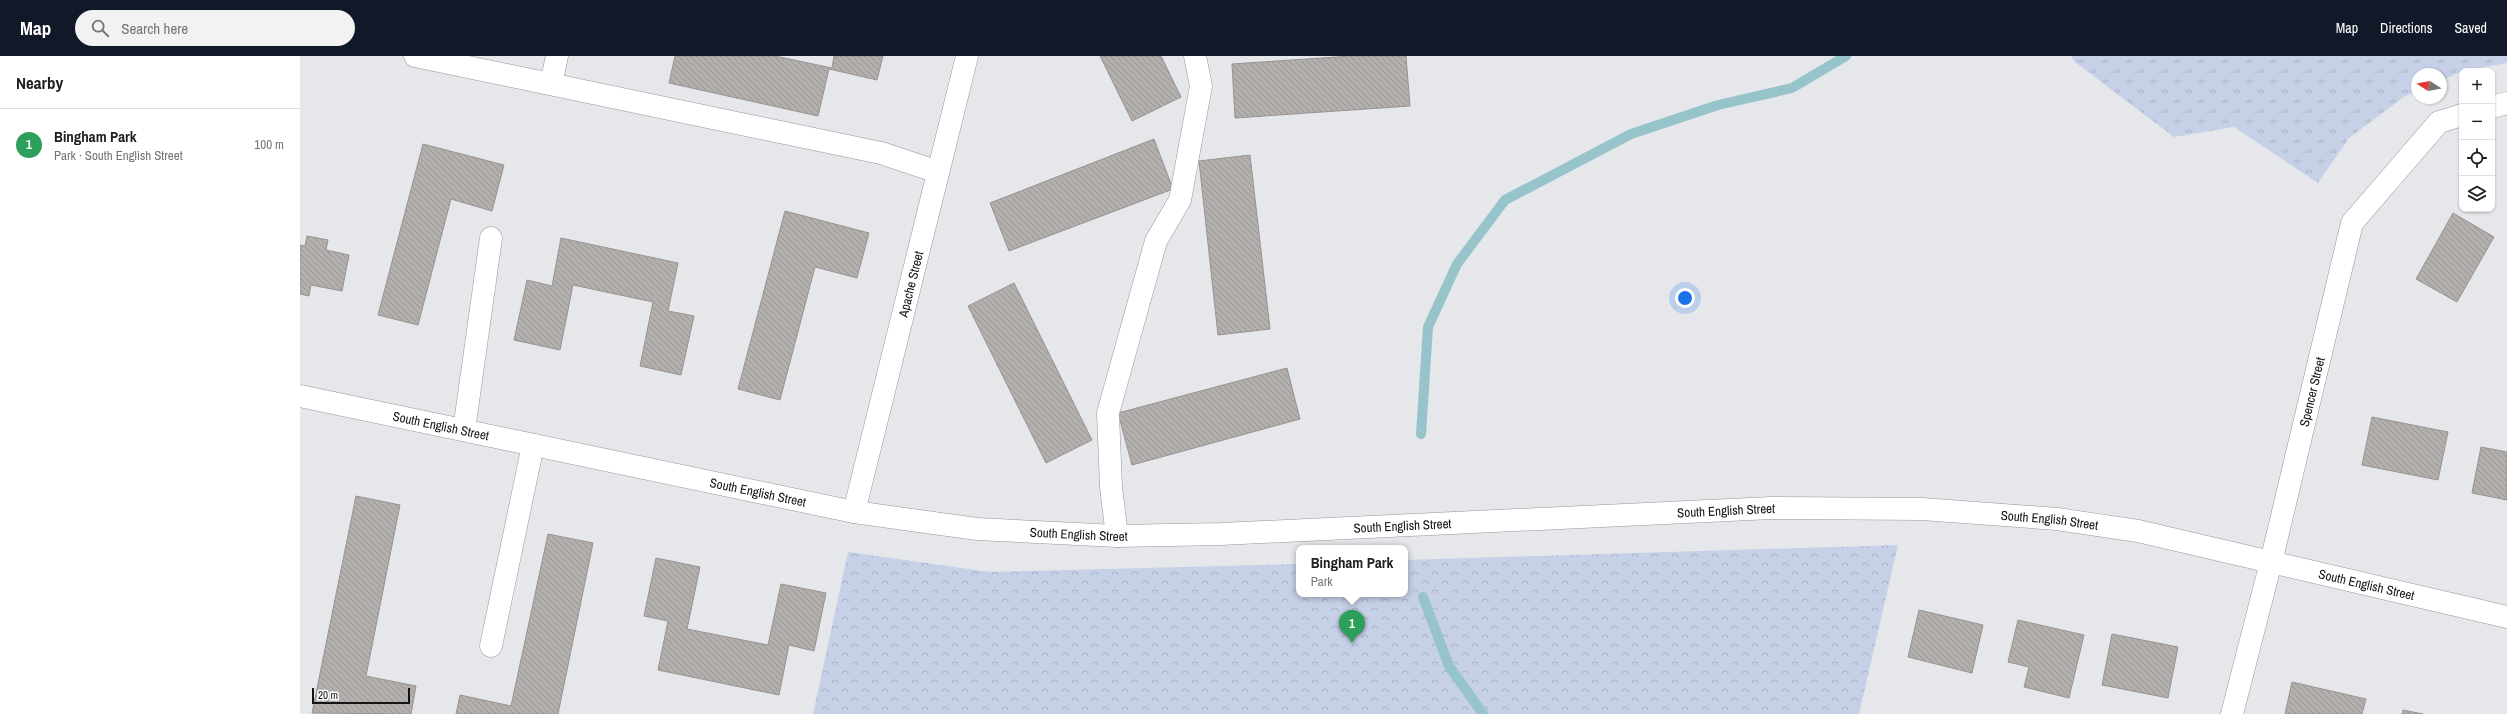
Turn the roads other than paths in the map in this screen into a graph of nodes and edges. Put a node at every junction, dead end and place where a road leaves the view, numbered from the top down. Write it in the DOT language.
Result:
graph roads {
  1 [pos="415,56"];
  2 [pos="557,56"];
  3 [pos="967,56"];
  4 [pos="1195,56"];
  5 [pos="551,84"];
  6 [pos="2507,103"];
  7 [pos="2495,106"];
  8 [pos="2459,116"];
  9 [pos="938,172"];
  10 [pos="491,238"];
  11 [pos="300,396"];
  12 [pos="464,430"];
  13 [pos="533,445"];
  14 [pos="854,512"];
  15 [pos="1117,536"];
  16 [pos="2271,562"];
  17 [pos="2507,617"];
  18 [pos="491,646"];
  19 [pos="2232,714"];
  1 -- 5 [label="street"];
  2 -- 5 [label="street"];
  3 -- 9 [label="street, Apache Street"];
  4 -- 15 [label="street"];
  5 -- 9 [label="street"];
  6 -- 7 [label="street"];
  8 -- 16 [label="street, Spencer Street"];
  9 -- 14 [label="street, Apache Street"];
  10 -- 12 [label="street"];
  11 -- 12 [label="street, South English Street"];
  12 -- 13 [label="street, South English Street"];
  13 -- 14 [label="street, South English Street"];
  13 -- 18 [label="street"];
  14 -- 15 [label="street, South English Street"];
  15 -- 16 [label="street, South English Street"];
  16 -- 17 [label="street, South English Street"];
  16 -- 19 [label="street, Spencer Street"];
}
